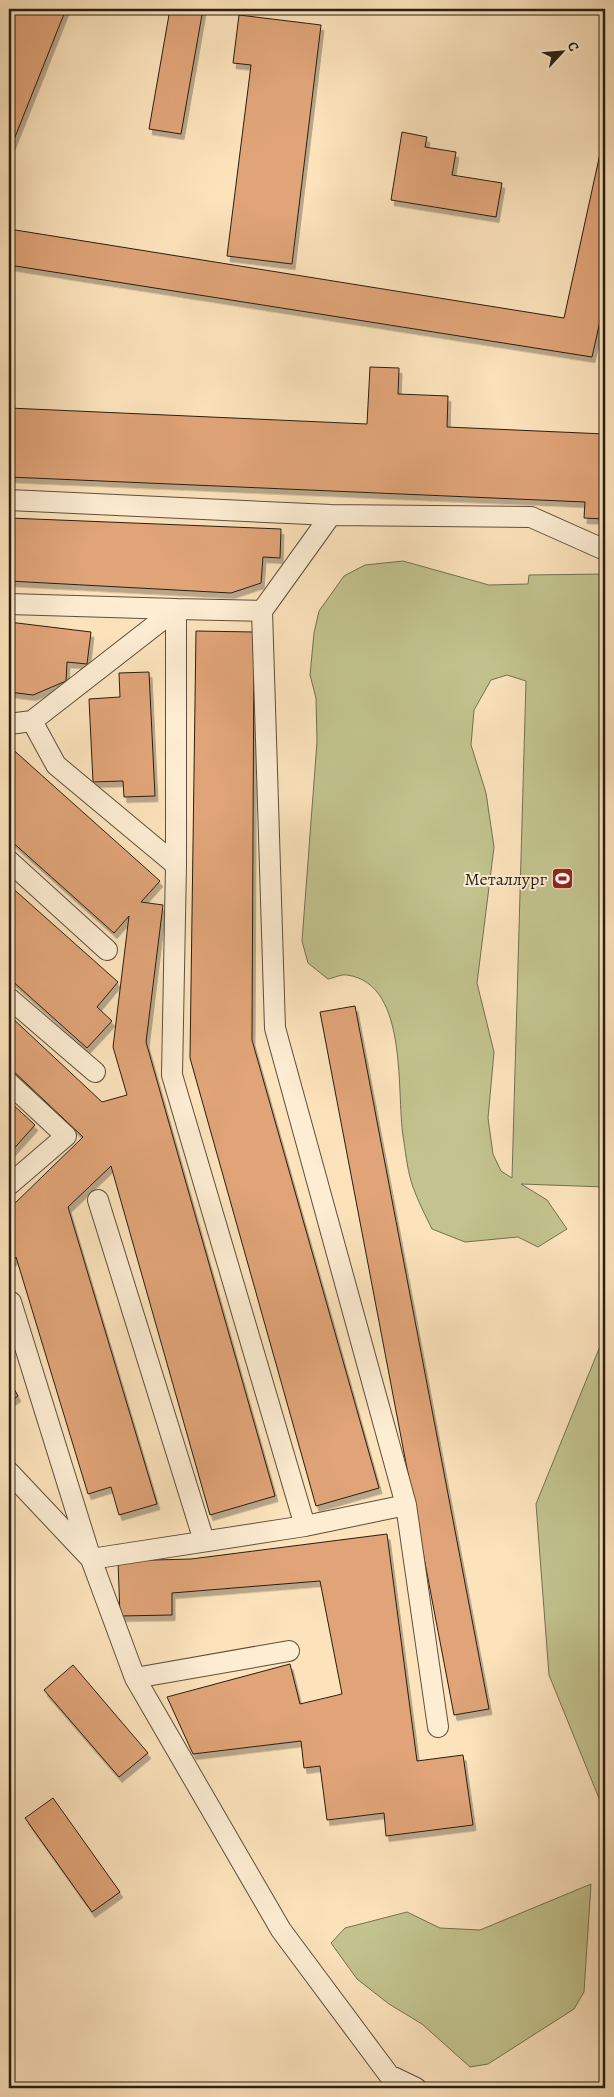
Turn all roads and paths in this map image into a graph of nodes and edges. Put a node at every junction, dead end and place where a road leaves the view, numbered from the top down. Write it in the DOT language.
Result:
graph roads {
  1 [pos="9,500"];
  2 [pos="331,516"];
  3 [pos="605,550"];
  4 [pos="9,604"];
  5 [pos="176,609"];
  6 [pos="262,611"];
  7 [pos="32,721"];
  8 [pos="9,724"];
  9 [pos="9,862"];
  10 [pos="176,865"];
  11 [pos="107,950"];
  12 [pos="9,998"];
  13 [pos="95,1072"];
  14 [pos="9,1083"];
  15 [pos="9,1183"];
  16 [pos="98,1200"];
  17 [pos="11,1302"];
  18 [pos="9,1472"];
  19 [pos="406,1505"];
  20 [pos="305,1526"];
  21 [pos="204,1541"];
  22 [pos="91,1559"];
  23 [pos="289,1651"];
  24 [pos="135,1678"];
  25 [pos="438,1727"];
  26 [pos="416,2088"];
  1 -- 2 [label="lane"];
  2 -- 3 [label="lane"];
  2 -- 6 [label="lane"];
  4 -- 5 [label="lane"];
  5 -- 6 [label="lane"];
  5 -- 7 [label="lane"];
  5 -- 10 [label="lane"];
  6 -- 19 [label="lane"];
  7 -- 8 [label="lane"];
  7 -- 10 [label="lane"];
  9 -- 11 [label="lane"];
  10 -- 20 [label="lane"];
  12 -- 13 [label="lane"];
  14 -- 15 [label="lane"];
  16 -- 21 [label="lane"];
  17 -- 22 [label="lane"];
  18 -- 22 [label="lane"];
  19 -- 20 [label="lane"];
  19 -- 25 [label="lane"];
  20 -- 21 [label="lane"];
  21 -- 22 [label="lane"];
  22 -- 24 [label="lane"];
  23 -- 24 [label="lane"];
  24 -- 26 [label="lane"];
}
